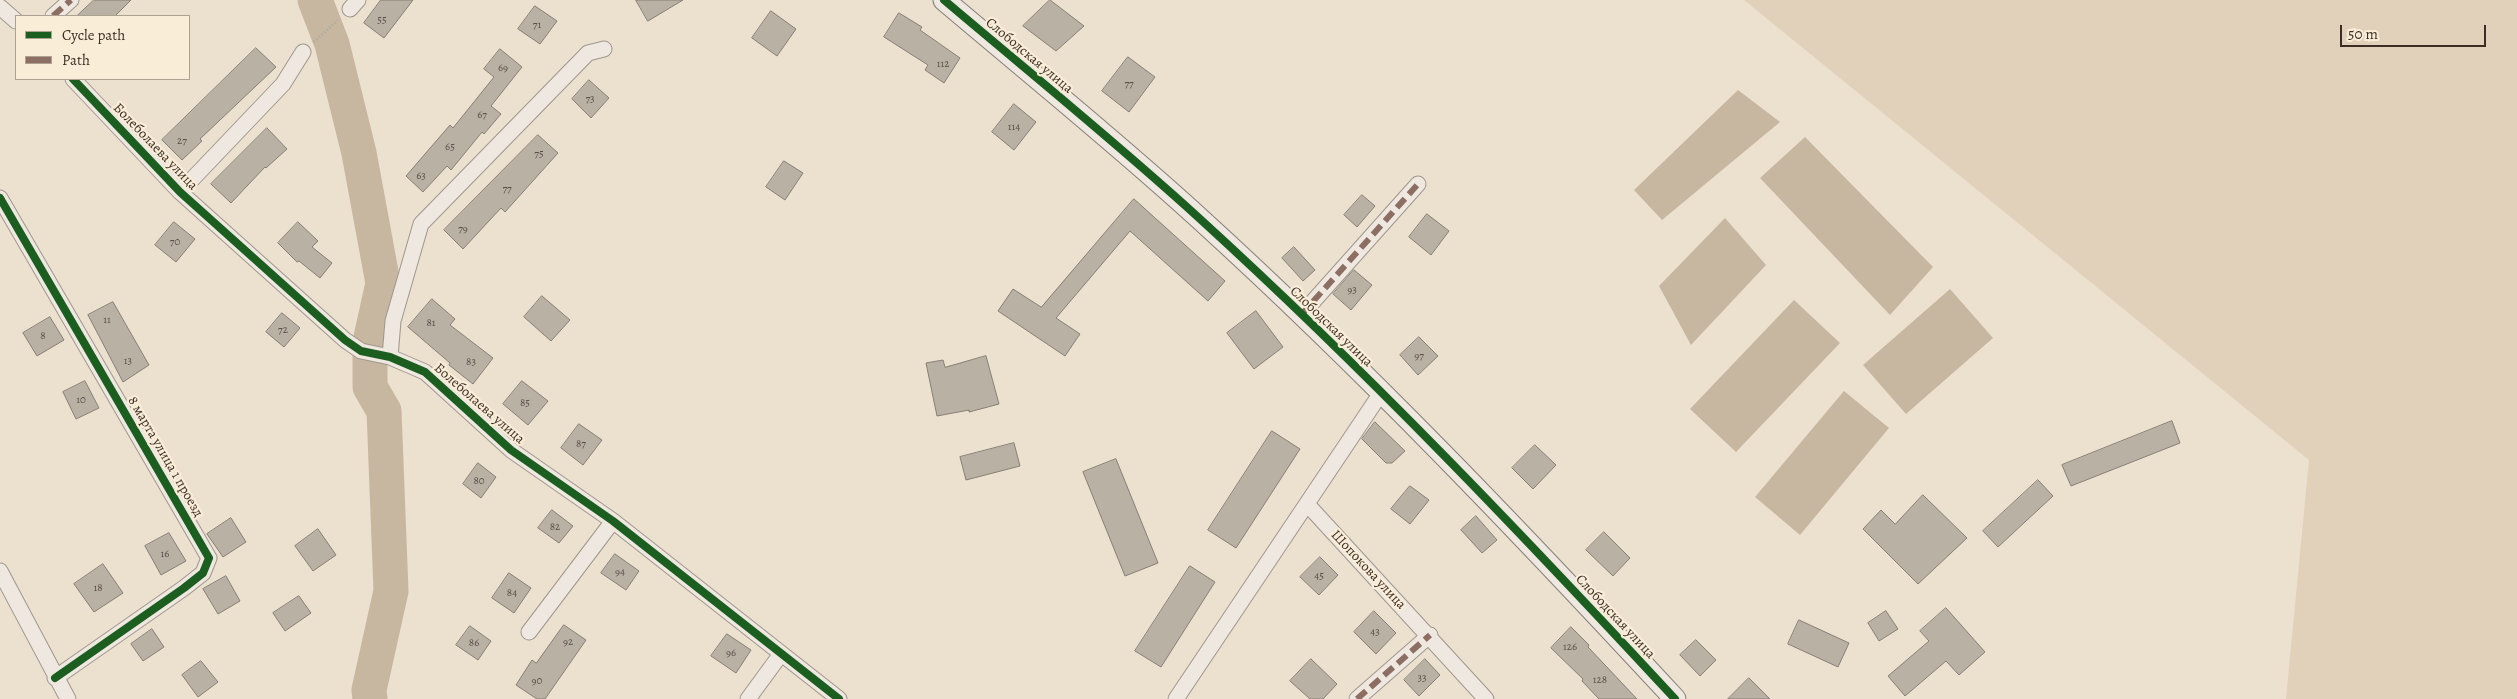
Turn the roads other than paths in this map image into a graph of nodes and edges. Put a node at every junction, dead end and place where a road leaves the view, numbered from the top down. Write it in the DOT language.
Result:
graph roads {
  1 [pos="71,0"];
  2 [pos="944,0"];
  3 [pos="0,7"];
  4 [pos="54,15"];
  5 [pos="15,20"];
  6 [pos="604,49"];
  7 [pos="303,52"];
  8 [pos="74,80"];
  9 [pos="1418,184"];
  10 [pos="180,192"];
  11 [pos="0,198"];
  12 [pos="1300,315"];
  13 [pos="390,357"];
  14 [pos="1381,393"];
  15 [pos="1306,504"];
  16 [pos="613,521"];
  17 [pos="0,571"];
  18 [pos="529,632"];
  19 [pos="1430,635"];
  20 [pos="781,654"];
  21 [pos="55,678"];
  22 [pos="68,699"];
  23 [pos="748,699"];
  24 [pos="838,699"];
  25 [pos="1176,699"];
  26 [pos="1357,699"];
  27 [pos="1486,699"];
  28 [pos="1675,699"];
  1 -- 4 [label="street"];
  2 -- 12 [label="street, Слободская улица"];
  3 -- 5 [label="street"];
  6 -- 13 [label="street"];
  7 -- 10 [label="street, Болеболаева улица"];
  8 -- 10 [label="street, Болеболаева улица"];
  9 -- 12 [label="street"];
  10 -- 13 [label="street, Болеболаева улица"];
  11 -- 21 [label="street, 8 марта улица 1 проезд"];
  12 -- 14 [label="street, Слободская улица"];
  13 -- 16 [label="street, Болеболаева улица"];
  14 -- 15 [label="street"];
  14 -- 28 [label="street, Слободская улица"];
  15 -- 19 [label="street, Шопокова улица"];
  15 -- 25 [label="street"];
  16 -- 18 [label="street"];
  16 -- 20 [label="street, Болеболаева улица"];
  17 -- 21 [label="street"];
  19 -- 26 [label="street"];
  19 -- 27 [label="street, Шопокова улица"];
  20 -- 23 [label="street"];
  20 -- 24 [label="street, Болеболаева улица"];
  21 -- 22 [label="street"];
}
